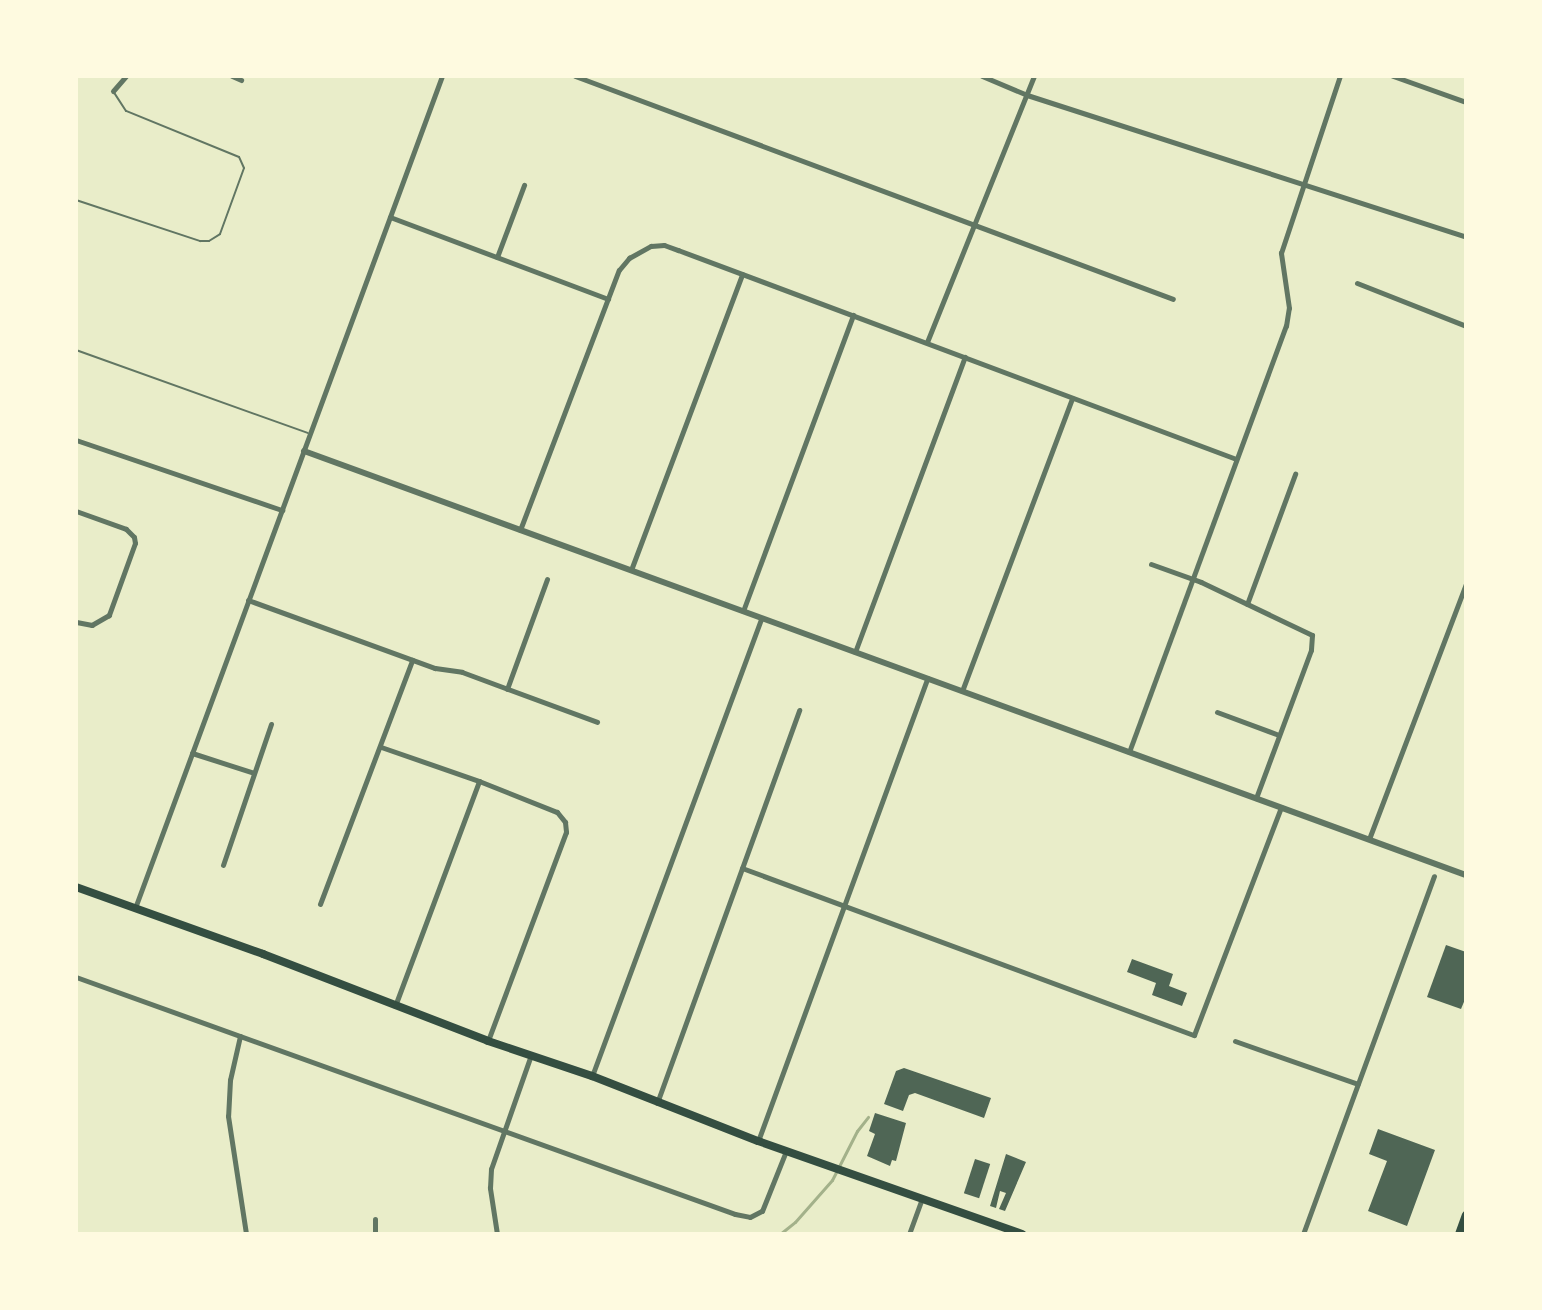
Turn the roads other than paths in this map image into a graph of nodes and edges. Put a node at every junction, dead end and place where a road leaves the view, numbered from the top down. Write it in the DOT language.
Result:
graph roads {
  1 [pos="126,76"];
  2 [pos="232,76"];
  3 [pos="442,76"];
  4 [pos="575,76"];
  5 [pos="982,76"];
  6 [pos="1034,76"];
  7 [pos="1340,76"];
  8 [pos="1393,76"];
  9 [pos="241,80"];
  10 [pos="113,91"];
  11 [pos="1027,94"];
  12 [pos="1466,102"];
  13 [pos="1303,184"];
  14 [pos="524,185"];
  15 [pos="76,200"];
  16 [pos="390,217"];
  17 [pos="974,225"];
  18 [pos="1466,237"];
  19 [pos="497,257"];
  20 [pos="742,274"];
  21 [pos="1356,283"];
  22 [pos="608,299"];
  23 [pos="1173,299"];
  24 [pos="853,315"];
  25 [pos="1466,326"];
  26 [pos="927,342"];
  27 [pos="76,350"];
  28 [pos="965,357"];
  29 [pos="1072,398"];
  30 [pos="310,433"];
  31 [pos="76,440"];
  32 [pos="304,451"];
  33 [pos="1236,459"];
  34 [pos="1295,474"];
  35 [pos="282,510"];
  36 [pos="76,511"];
  37 [pos="520,530"];
  38 [pos="1151,564"];
  39 [pos="631,570"];
  40 [pos="1191,578"];
  41 [pos="547,579"];
  42 [pos="1466,583"];
  43 [pos="249,600"];
  44 [pos="1247,604"];
  45 [pos="743,611"];
  46 [pos="761,618"];
  47 [pos="76,622"];
  48 [pos="855,652"];
  49 [pos="412,660"];
  50 [pos="927,678"];
  51 [pos="507,689"];
  52 [pos="962,692"];
  53 [pos="799,710"];
  54 [pos="1217,712"];
  55 [pos="597,722"];
  56 [pos="271,724"];
  57 [pos="1279,735"];
  58 [pos="381,747"];
  59 [pos="1129,752"];
  60 [pos="192,753"];
  61 [pos="254,773"];
  62 [pos="479,781"];
  63 [pos="1256,798"];
  64 [pos="1281,807"];
  65 [pos="1369,839"];
  66 [pos="223,865"];
  67 [pos="742,867"];
  68 [pos="1466,875"];
  69 [pos="1434,876"];
  70 [pos="76,887"];
  71 [pos="320,903"];
  72 [pos="844,905"];
  73 [pos="135,908"];
  74 [pos="76,977"];
  75 [pos="395,1006"];
  76 [pos="240,1036"];
  77 [pos="488,1041"];
  78 [pos="1235,1041"];
  79 [pos="531,1055"];
  80 [pos="592,1076"];
  81 [pos="1358,1084"];
  82 [pos="657,1103"];
  83 [pos="504,1131"];
  84 [pos="758,1141"];
  85 [pos="786,1151"];
  86 [pos="922,1199"];
  87 [pos="1466,1215"];
  88 [pos="375,1219"];
  89 [pos="246,1233"];
  90 [pos="375,1233"];
  91 [pos="497,1233"];
  92 [pos="909,1233"];
  93 [pos="1022,1233"];
  94 [pos="1303,1233"];
  95 [pos="1459,1233"];
  1 -- 10 [label="street"];
  2 -- 9 [label="street"];
  3 -- 16 [label="street"];
  4 -- 17 [label="street"];
  5 -- 11 [label="street"];
  6 -- 11 [label="street"];
  7 -- 13 [label="street"];
  8 -- 12 [label="street"];
  10 -- 15 [label="lane"];
  11 -- 13 [label="street"];
  11 -- 17 [label="street"];
  13 -- 18 [label="street"];
  13 -- 33 [label="street"];
  14 -- 19 [label="street"];
  16 -- 19 [label="street"];
  16 -- 30 [label="street"];
  17 -- 23 [label="street"];
  17 -- 26 [label="street"];
  19 -- 22 [label="street"];
  20 -- 22 [label="street"];
  20 -- 24 [label="street"];
  20 -- 39 [label="street"];
  21 -- 25 [label="street"];
  22 -- 37 [label="street"];
  24 -- 26 [label="street"];
  24 -- 45 [label="street"];
  26 -- 28 [label="street"];
  27 -- 30 [label="lane"];
  28 -- 29 [label="street"];
  28 -- 48 [label="street"];
  29 -- 33 [label="street"];
  29 -- 52 [label="street"];
  30 -- 32 [label="street"];
  31 -- 35 [label="street"];
  32 -- 35 [label="street"];
  32 -- 37 [label="street"];
  33 -- 40 [label="street"];
  34 -- 44 [label="street"];
  35 -- 43 [label="street"];
  36 -- 47 [label="street"];
  37 -- 39 [label="street"];
  38 -- 40 [label="street"];
  39 -- 45 [label="street"];
  40 -- 44 [label="street"];
  40 -- 59 [label="street"];
  41 -- 51 [label="street"];
  42 -- 65 [label="street"];
  43 -- 49 [label="street"];
  43 -- 60 [label="street"];
  44 -- 57 [label="street"];
  45 -- 46 [label="street"];
  46 -- 48 [label="street"];
  46 -- 80 [label="street"];
  48 -- 50 [label="street"];
  49 -- 51 [label="street"];
  49 -- 58 [label="street"];
  50 -- 52 [label="street"];
  50 -- 72 [label="street"];
  51 -- 55 [label="street"];
  52 -- 59 [label="street"];
  53 -- 67 [label="street"];
  54 -- 57 [label="street"];
  56 -- 61 [label="street"];
  57 -- 63 [label="street"];
  58 -- 62 [label="street"];
  58 -- 71 [label="street"];
  59 -- 63 [label="street"];
  60 -- 61 [label="street"];
  60 -- 73 [label="street"];
  61 -- 66 [label="street"];
  62 -- 75 [label="street"];
  62 -- 77 [label="street"];
  63 -- 64 [label="street"];
  64 -- 65 [label="street"];
  64 -- 72 [label="street"];
  65 -- 68 [label="street"];
  67 -- 72 [label="street"];
  67 -- 82 [label="street"];
  69 -- 81 [label="street"];
  70 -- 73 [label="main road"];
  72 -- 84 [label="street"];
  73 -- 75 [label="main road"];
  74 -- 76 [label="street"];
  75 -- 77 [label="main road"];
  76 -- 83 [label="street"];
  76 -- 89 [label="street"];
  77 -- 79 [label="main road"];
  78 -- 81 [label="street"];
  79 -- 80 [label="main road"];
  79 -- 83 [label="street"];
  80 -- 82 [label="main road"];
  81 -- 94 [label="street"];
  82 -- 84 [label="main road"];
  83 -- 85 [label="street"];
  83 -- 91 [label="street"];
  84 -- 85 [label="main road"];
  85 -- 86 [label="main road"];
  86 -- 92 [label="street"];
  86 -- 93 [label="main road"];
  87 -- 95 [label="main road"];
  88 -- 90 [label="street"];
}
